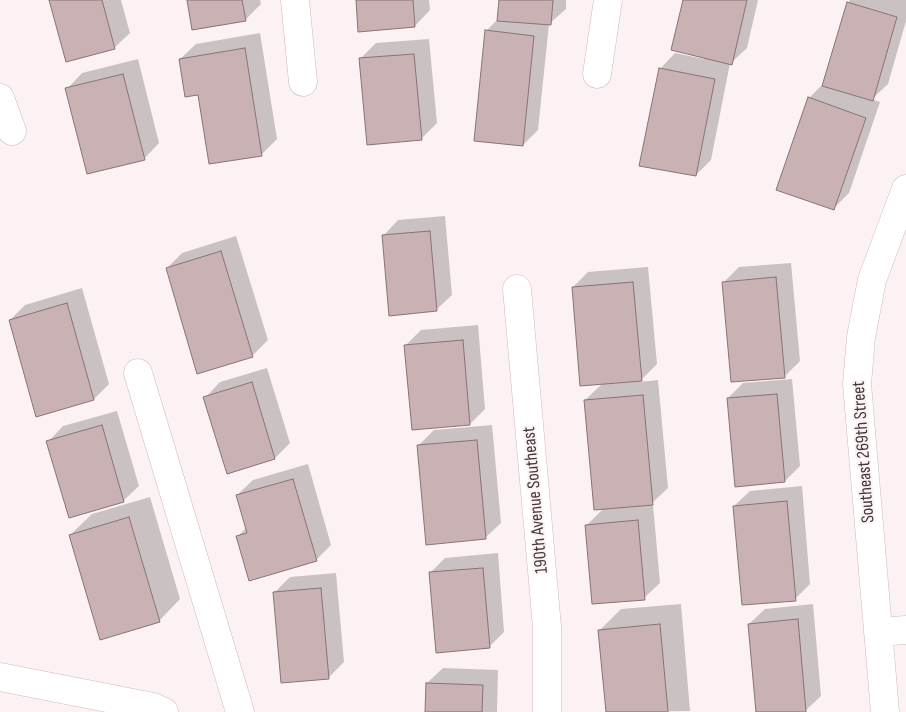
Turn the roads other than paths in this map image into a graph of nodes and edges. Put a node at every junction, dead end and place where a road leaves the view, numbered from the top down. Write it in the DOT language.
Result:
graph roads {
  1 [pos="295,0"];
  2 [pos="608,0"];
  3 [pos="597,74"];
  4 [pos="303,82"];
  5 [pos="0,98"];
  6 [pos="12,131"];
  7 [pos="906,189"];
  8 [pos="517,289"];
  9 [pos="138,373"];
  10 [pos="906,630"];
  11 [pos="878,632"];
  12 [pos="0,677"];
  13 [pos="164,712"];
  14 [pos="240,712"];
  15 [pos="547,712"];
  16 [pos="885,712"];
  1 -- 4 [label="street"];
  2 -- 3 [label="street"];
  5 -- 6 [label="street"];
  7 -- 11 [label="street, Southeast 269th Street"];
  8 -- 15 [label="street, 190th Avenue Southeast"];
  9 -- 14 [label="street"];
  10 -- 11 [label="street"];
  11 -- 16 [label="street, Southeast 269th Street"];
  12 -- 13 [label="street"];
}
